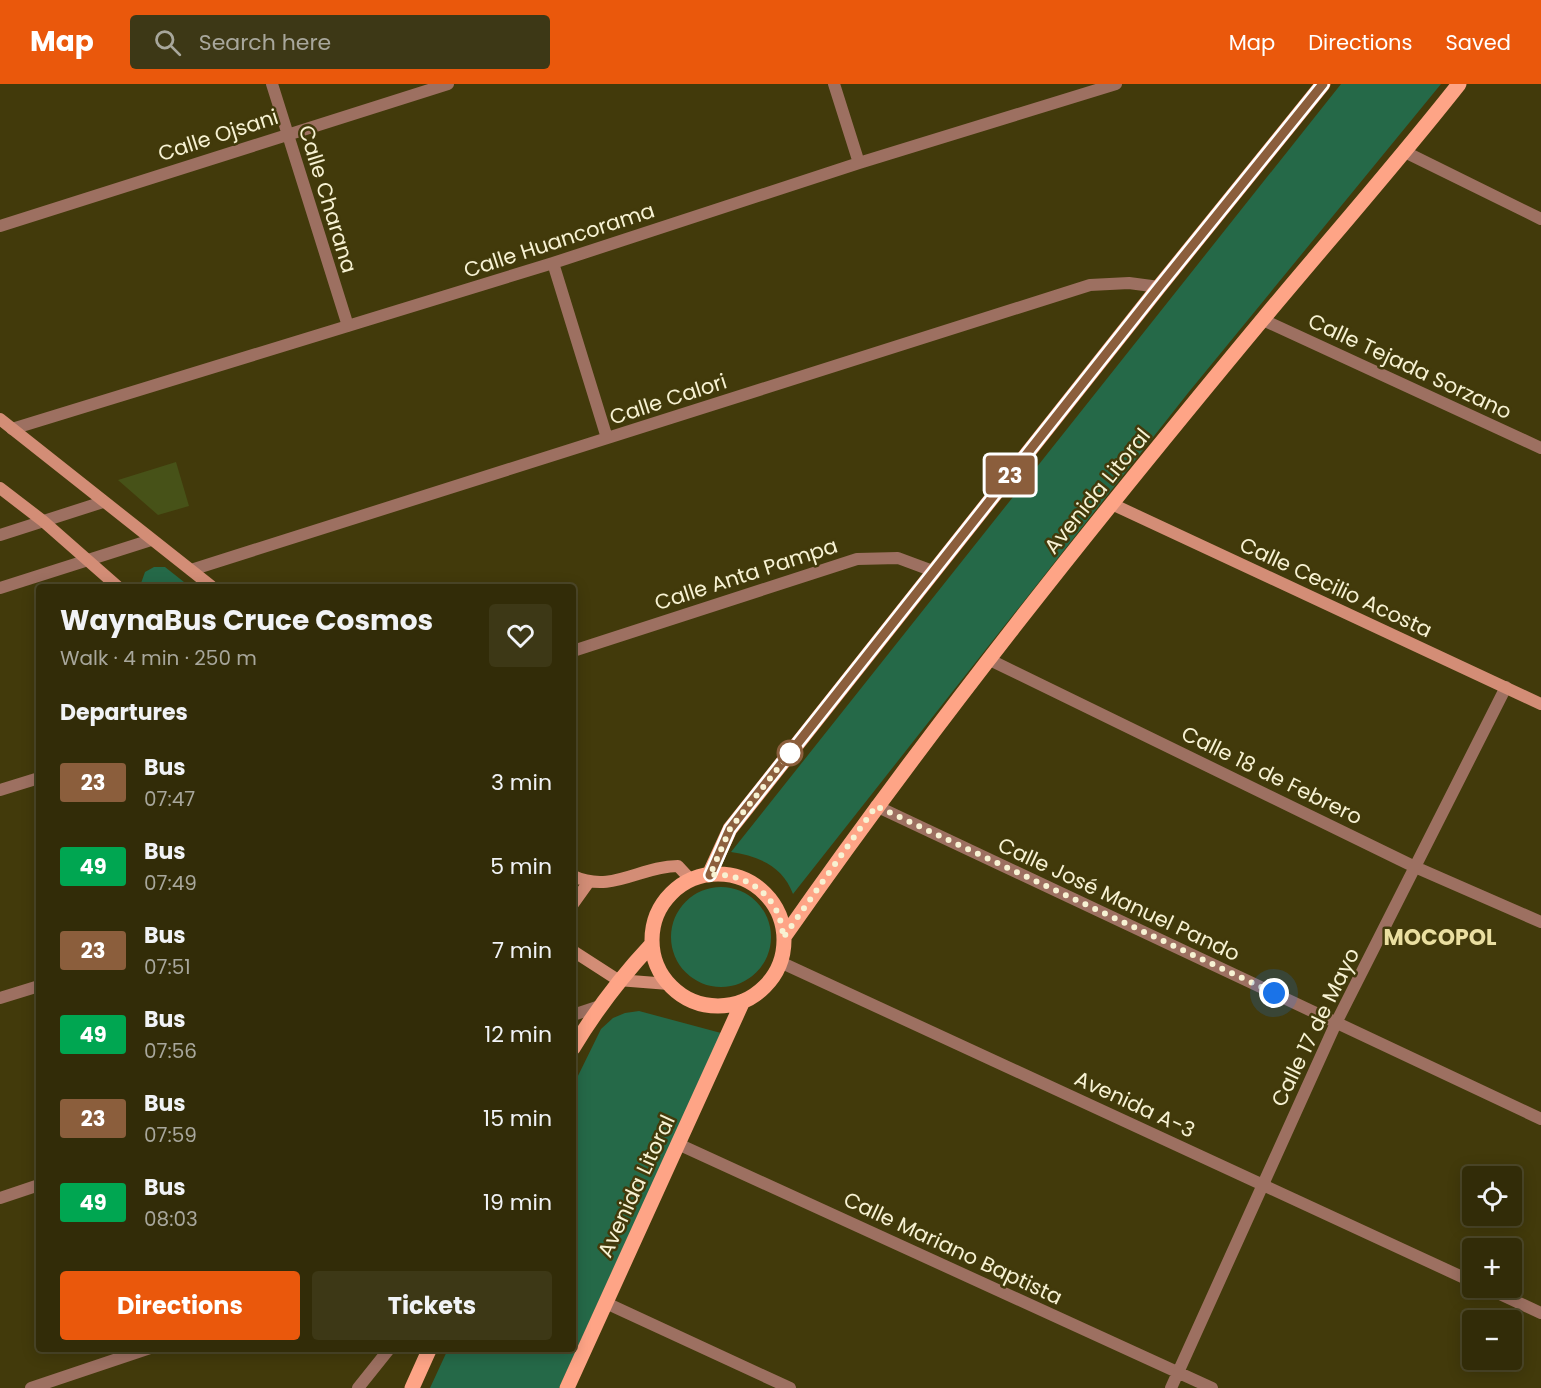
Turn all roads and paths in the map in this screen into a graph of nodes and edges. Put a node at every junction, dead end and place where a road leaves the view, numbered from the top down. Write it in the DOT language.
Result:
graph roads {
  1 [pos="272,84"];
  2 [pos="448,84"];
  3 [pos="834,84"];
  4 [pos="1116,84"];
  5 [pos="1323,84"];
  6 [pos="1459,84"];
  7 [pos="287,134"];
  8 [pos="1405,152"];
  9 [pos="859,162"];
  10 [pos="1541,219"];
  11 [pos="0,226"];
  12 [pos="553,263"];
  13 [pos="1159,287"];
  14 [pos="1263,320"];
  15 [pos="348,326"];
  16 [pos="0,419"];
  17 [pos="12,429"];
  18 [pos="607,438"];
  19 [pos="1541,448"];
  20 [pos="0,488"];
  21 [pos="103,502"];
  22 [pos="1114,505"];
  23 [pos="43,521"];
  24 [pos="0,535"];
  25 [pos="151,540"];
  26 [pos="86,560"];
  27 [pos="191,570"];
  28 [pos="933,571"];
  29 [pos="115,584"];
  30 [pos="208,584"];
  31 [pos="0,588"];
  32 [pos="576,650"];
  33 [pos="988,659"];
  34 [pos="1506,687"];
  35 [pos="1541,704"];
  36 [pos="36,779"];
  37 [pos="0,790"];
  38 [pos="876,806"];
  39 [pos="1415,867"];
  40 [pos="710,875"];
  41 [pos="576,877"];
  42 [pos="691,880"];
  43 [pos="588,883"];
  44 [pos="576,900"];
  45 [pos="1541,922"];
  46 [pos="783,938"];
  47 [pos="652,944"];
  48 [pos="576,953"];
  49 [pos="780,962"];
  50 [pos="618,980"];
  51 [pos="669,984"];
  52 [pos="36,987"];
  53 [pos="0,998"];
  54 [pos="743,1001"];
  55 [pos="597,1007"];
  56 [pos="576,1014"];
  57 [pos="1336,1023"];
  58 [pos="576,1043"];
  59 [pos="1541,1119"];
  60 [pos="678,1144"];
  61 [pos="1263,1185"];
  62 [pos="36,1186"];
  63 [pos="0,1198"];
  64 [pos="1462,1277"];
  65 [pos="1509,1298"];
  66 [pos="606,1303"];
  67 [pos="1541,1313"];
  68 [pos="138,1352"];
  69 [pos="387,1352"];
  70 [pos="428,1352"];
  71 [pos="1178,1372"];
  72 [pos="31,1388"];
  73 [pos="358,1388"];
  74 [pos="412,1388"];
  75 [pos="567,1388"];
  76 [pos="790,1388"];
  77 [pos="1171,1388"];
  78 [pos="1212,1388"];
  1 -- 7 [label="street, Calle Charana"];
  2 -- 7 [label="street, Calle Ojsani"];
  3 -- 9 [label="street"];
  4 -- 9 [label="street, Calle Huancorama"];
  5 -- 13 [label="main road"];
  6 -- 8 [label="main road, Avenida Litoral"];
  7 -- 11 [label="street, Calle Ojsani"];
  7 -- 15 [label="street, Calle Charana"];
  8 -- 10 [label="street"];
  8 -- 14 [label="main road, Avenida Litoral"];
  9 -- 12 [label="street, Calle Huancorama"];
  12 -- 15 [label="street, Calle Huancorama"];
  12 -- 18 [label="street"];
  13 -- 18 [label="street, Calle Calori"];
  13 -- 28 [label="main road"];
  14 -- 19 [label="street, Calle Tejada Sorzano"];
  14 -- 22 [label="main road, Avenida Litoral"];
  15 -- 17 [label="street, Calle Huancorama"];
  16 -- 17 [label="street"];
  17 -- 21 [label="street"];
  18 -- 27 [label="street, Calle Calori"];
  20 -- 23 [label="street"];
  21 -- 23 [label="street"];
  21 -- 25 [label="street"];
  22 -- 33 [label="main road, Avenida Litoral"];
  22 -- 34 [label="street, Calle Cecilio Acosta"];
  23 -- 24 [label="street"];
  23 -- 26 [label="street"];
  25 -- 26 [label="street"];
  25 -- 27 [label="street"];
  26 -- 29 [label="street"];
  26 -- 31 [label="street"];
  27 -- 30 [label="street"];
  28 -- 32 [label="street, Calle Anta Pampa"];
  28 -- 40 [label="main road"];
  33 -- 38 [label="main road, Avenida Litoral"];
  33 -- 39 [label="street, Calle 18 de Febrero"];
  34 -- 35 [label="street, Calle Cecilio Acosta"];
  34 -- 39 [label="street, Calle 17 de Mayo"];
  36 -- 37 [label="street"];
  38 -- 46 [label="main road, Avenida Litoral"];
  38 -- 57 [label="street, Calle José Manuel Pando"];
  39 -- 45 [label="street, Calle 18 de Febrero"];
  39 -- 57 [label="street, Calle 17 de Mayo"];
  40 -- 42 [label="main road"];
  40 -- 46 [label="main road"];
  41 -- 43 [label="street"];
  42 -- 43 [label="street"];
  42 -- 47 [label="main road"];
  43 -- 44 [label="street"];
  46 -- 49 [label="main road"];
  47 -- 50 [label="main road"];
  47 -- 51 [label="main road"];
  48 -- 50 [label="street"];
  49 -- 54 [label="main road"];
  49 -- 61 [label="street, Avenida A-3"];
  50 -- 51 [label="street"];
  50 -- 55 [label="main road"];
  51 -- 54 [label="main road"];
  52 -- 53 [label="street"];
  54 -- 60 [label="main road, Avenida Litoral"];
  55 -- 56 [label="street"];
  55 -- 58 [label="main road"];
  57 -- 59 [label="street, Calle José Manuel Pando"];
  57 -- 61 [label="street, Calle 17 de Mayo"];
  60 -- 66 [label="main road, Avenida Litoral"];
  60 -- 71 [label="street, Calle Mariano Baptista"];
  61 -- 64 [label="street, Avenida A-3"];
  61 -- 71 [label="street, Calle 17 de Mayo"];
  62 -- 63 [label="street"];
  65 -- 67 [label="street"];
  66 -- 75 [label="main road, Avenida Litoral"];
  66 -- 76 [label="street"];
  68 -- 72 [label="street"];
  69 -- 73 [label="street"];
  70 -- 74 [label="main road"];
  71 -- 77 [label="street, Calle 17 de Mayo"];
  71 -- 78 [label="street, Calle Mariano Baptista"];
}
